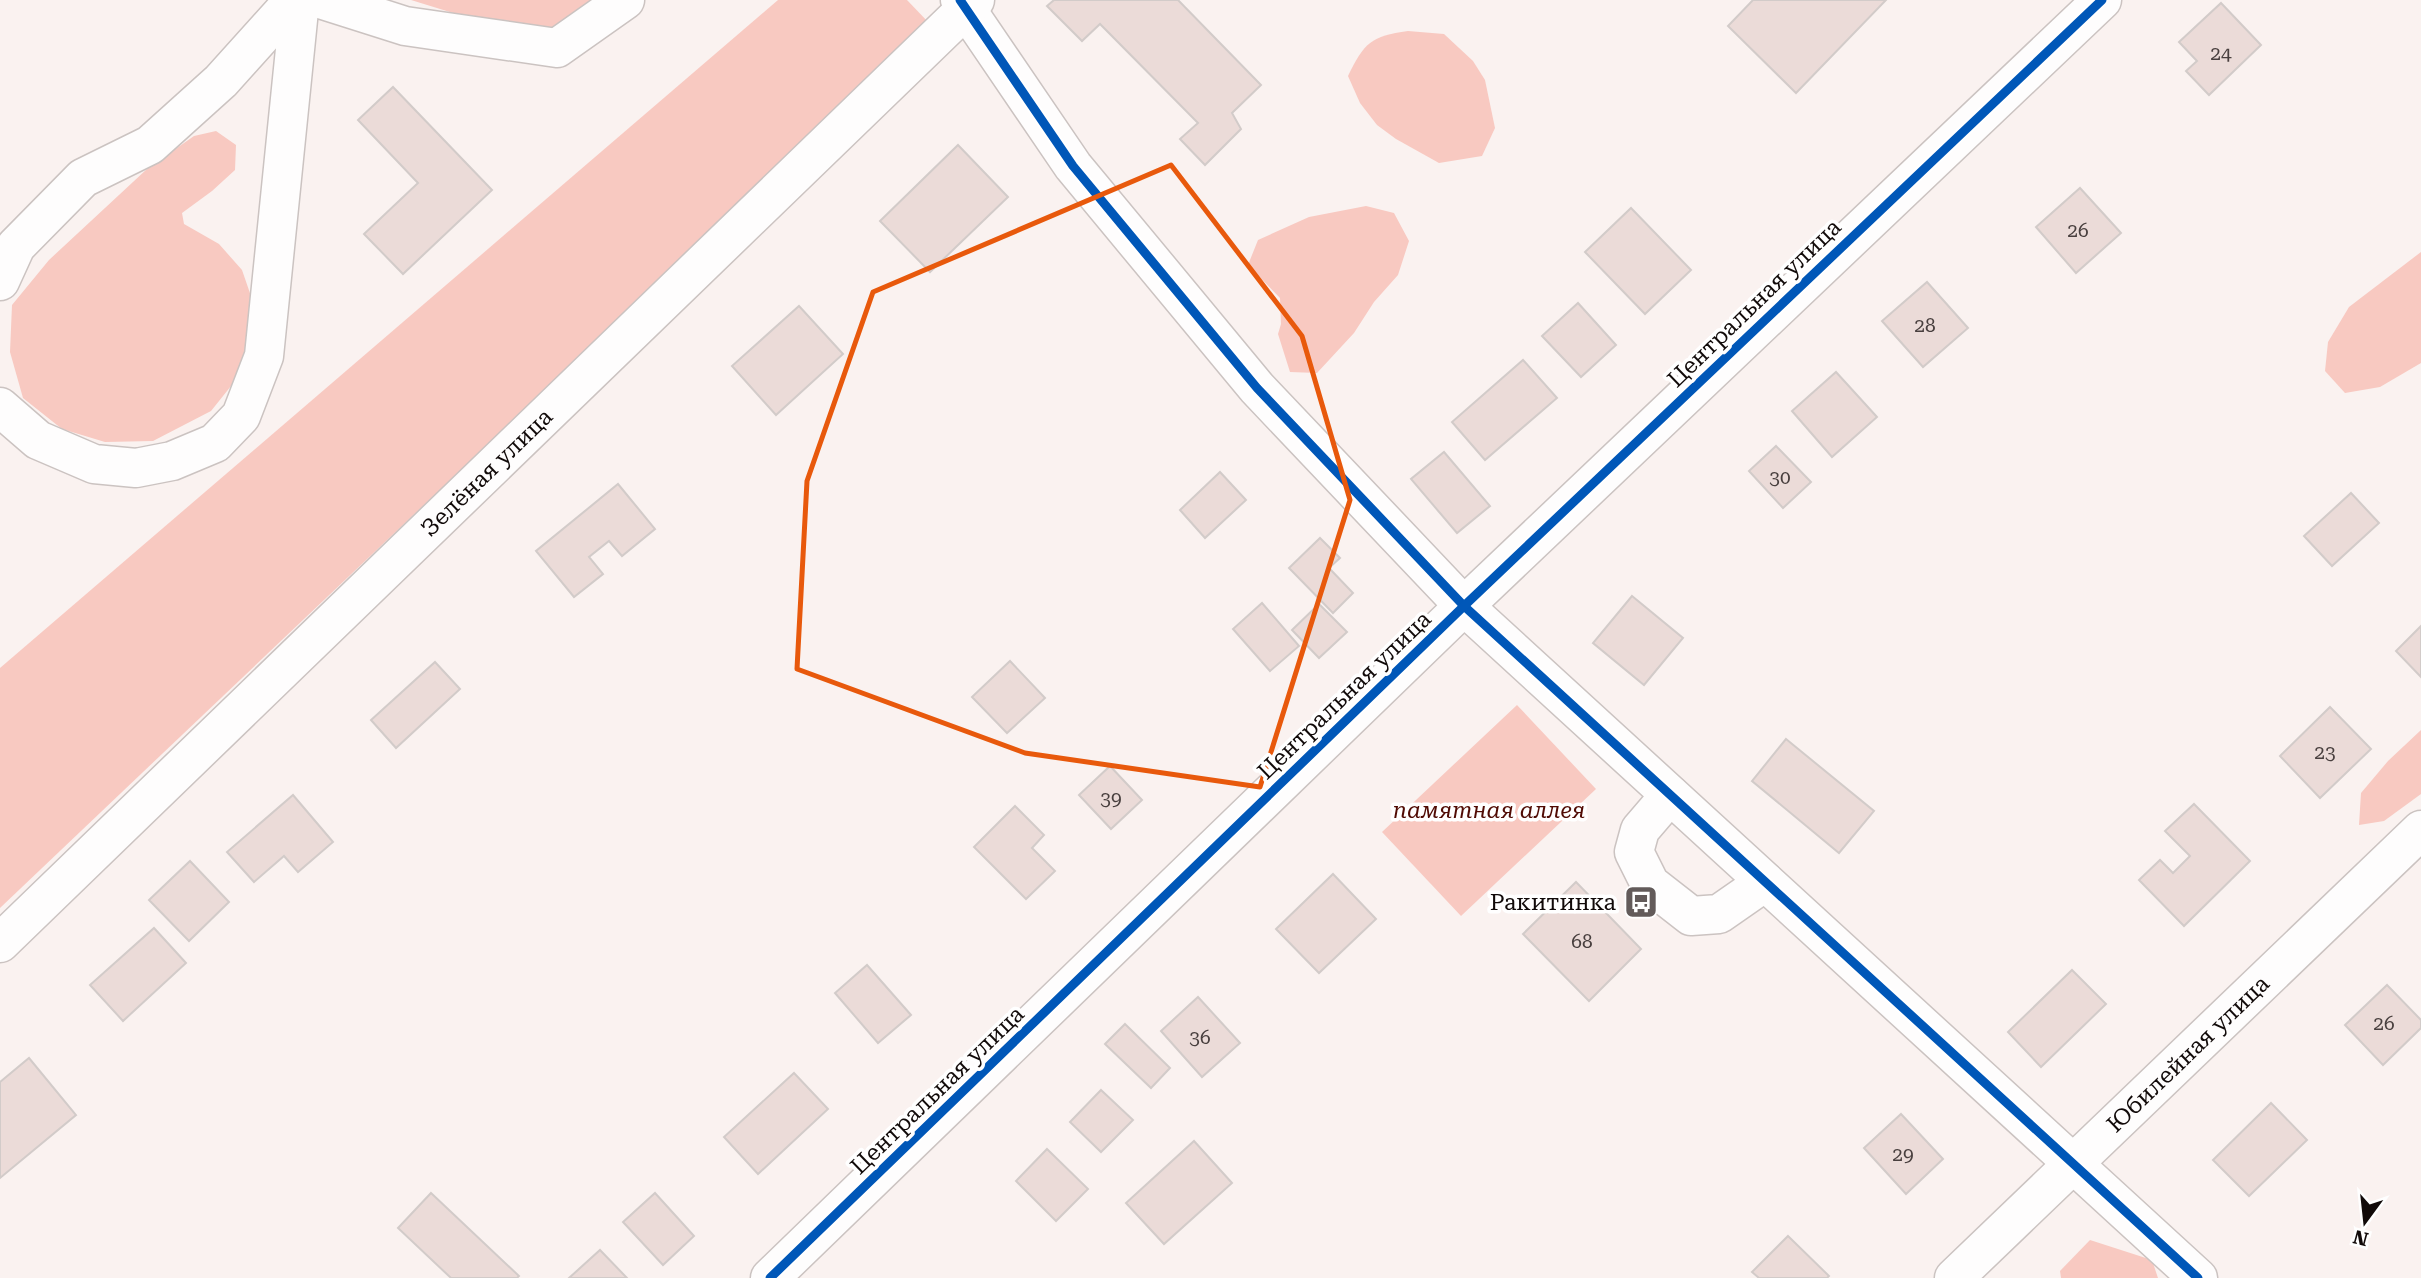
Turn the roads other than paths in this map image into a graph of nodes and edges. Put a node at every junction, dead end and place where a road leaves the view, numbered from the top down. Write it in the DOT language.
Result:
graph roads {
  1 [pos="295,0"];
  2 [pos="300,0"];
  3 [pos="323,0"];
  4 [pos="625,0"];
  5 [pos="2102,0"];
  6 [pos="967,3"];
  7 [pos="0,281"];
  8 [pos="0,407"];
  9 [pos="1464,606"];
  10 [pos="1670,795"];
  11 [pos="2421,830"];
  12 [pos="1765,882"];
  13 [pos="0,943"];
  14 [pos="2073,1165"];
  15 [pos="770,1278"];
  16 [pos="1954,1278"];
  17 [pos="2199,1278"];
  1 -- 7 [label="street"];
  2 -- 8 [label="street"];
  3 -- 4 [label="street"];
  5 -- 9 [label="street, Центральная улица"];
  6 -- 9 [label="street"];
  6 -- 13 [label="street, Зелёная улица"];
  9 -- 10 [label="street"];
  9 -- 15 [label="street, Центральная улица"];
  10 -- 12 [label="street"];
  10 -- 12 [label="street"];
  11 -- 14 [label="street, Юбилейная улица"];
  12 -- 14 [label="street"];
  14 -- 16 [label="street, Юбилейная улица"];
  14 -- 17 [label="street"];
}
